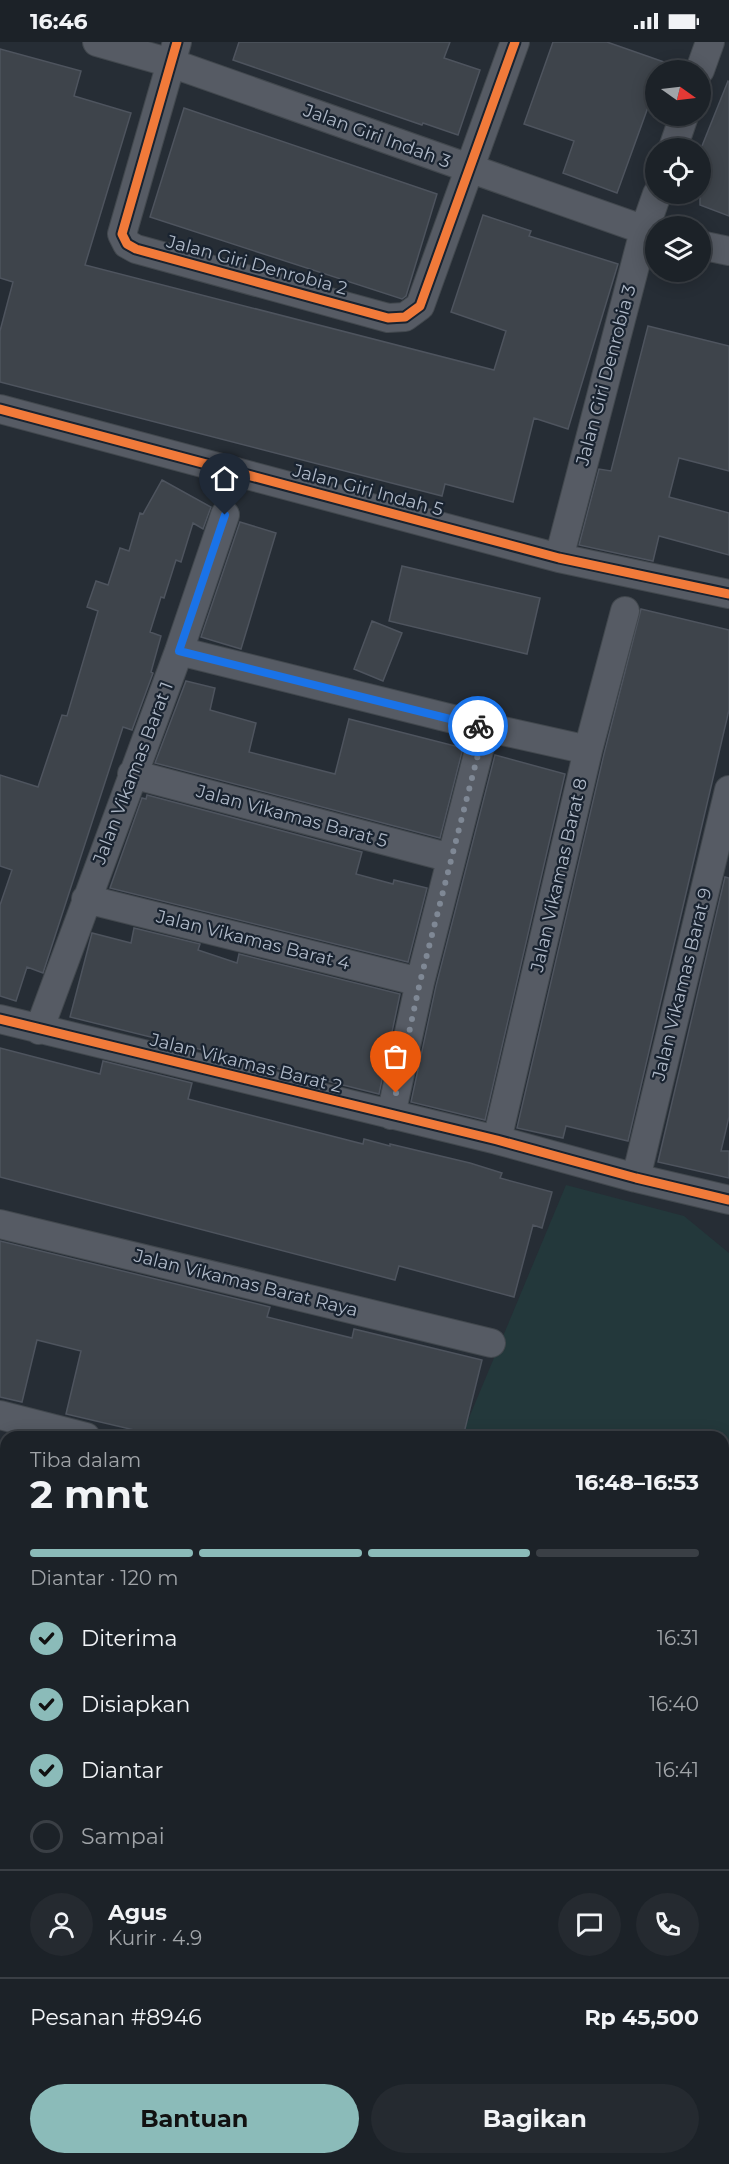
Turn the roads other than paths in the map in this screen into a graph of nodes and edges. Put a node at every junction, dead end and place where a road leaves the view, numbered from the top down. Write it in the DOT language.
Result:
graph roads {
  1 [pos="97,42"];
  2 [pos="515,42"];
  3 [pos="710,42"];
  4 [pos="174,52"];
  5 [pos="704,60"];
  6 [pos="468,169"];
  7 [pos="645,230"];
  8 [pos="711,247"];
  9 [pos="645,250"];
  10 [pos="729,252"];
  11 [pos="0,410"];
  12 [pos="225,515"];
  13 [pos="559,558"];
  14 [pos="729,594"];
  15 [pos="625,611"];
  16 [pos="179,651"];
  17 [pos="485,727"];
  18 [pos="588,750"];
  19 [pos="132,774"];
  20 [pos="729,790"];
  21 [pos="451,858"];
  22 [pos="86,899"];
  23 [pos="420,982"];
  24 [pos="0,1019"];
  25 [pos="39,1030"];
  26 [pos="391,1115"];
  27 [pos="496,1140"];
  28 [pos="636,1178"];
  29 [pos="729,1200"];
  30 [pos="0,1224"];
  31 [pos="491,1343"];
  32 [pos="0,1415"];
  33 [pos="55,1431"];
  1 -- 4 [label="street, Jalan Giri Indah 3"];
  2 -- 6 [label="street"];
  3 -- 5 [label="street"];
  4 -- 6 [label="street, Jalan Giri Indah 3"];
  4 -- 6 [label="street, Jalan Giri Denrobia 2"];
  6 -- 7 [label="street, Jalan Giri Indah 3"];
  8 -- 10 [label="street"];
  9 -- 13 [label="street, Jalan Giri Denrobia 3"];
  11 -- 13 [label="street, Jalan Giri Indah 5"];
  12 -- 16 [label="street, Jalan Vikamas Barat 1"];
  13 -- 14 [label="street, Jalan Giri Indah 5"];
  15 -- 18 [label="street, Jalan Vikamas Barat 8"];
  16 -- 17 [label="street"];
  16 -- 19 [label="street, Jalan Vikamas Barat 1"];
  17 -- 18 [label="street"];
  17 -- 21 [label="street"];
  18 -- 27 [label="street, Jalan Vikamas Barat 8"];
  19 -- 21 [label="street, Jalan Vikamas Barat 5"];
  19 -- 22 [label="street, Jalan Vikamas Barat 1"];
  20 -- 28 [label="street, Jalan Vikamas Barat 9"];
  21 -- 23 [label="street"];
  22 -- 23 [label="street, Jalan Vikamas Barat 4"];
  22 -- 25 [label="street, Jalan Vikamas Barat 1"];
  23 -- 26 [label="street"];
  24 -- 25 [label="street, Jalan Vikamas Barat 2"];
  25 -- 26 [label="street, Jalan Vikamas Barat 2"];
  26 -- 27 [label="street, Jalan Vikamas Barat 2"];
  27 -- 28 [label="street, Jalan Vikamas Barat 2"];
  28 -- 29 [label="street, Jalan Vikamas Barat 2"];
  30 -- 31 [label="street, Jalan Vikamas Barat Raya"];
  32 -- 33 [label="street"];
}
